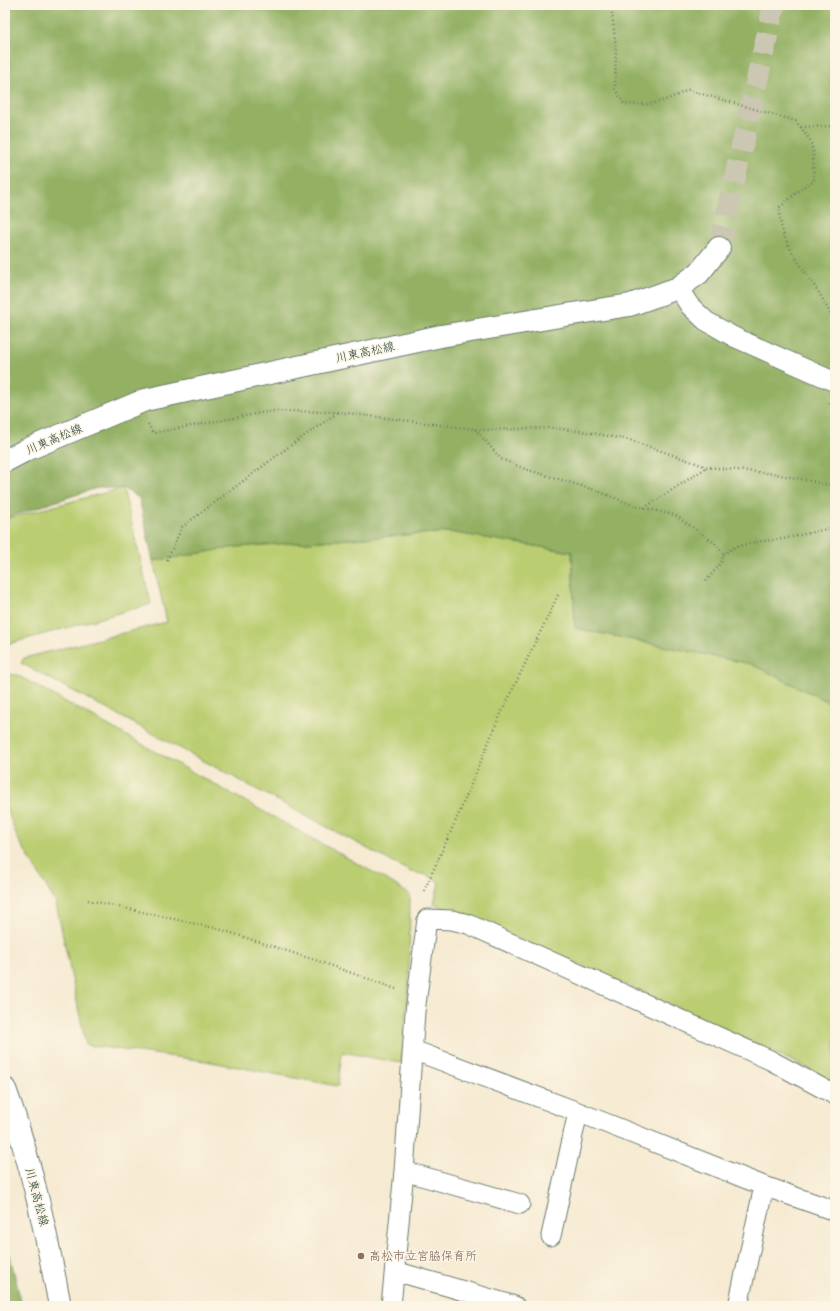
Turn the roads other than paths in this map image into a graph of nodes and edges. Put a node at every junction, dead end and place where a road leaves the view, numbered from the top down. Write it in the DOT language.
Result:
graph roads {
  1 [pos="719,248"];
  2 [pos="678,288"];
  3 [pos="835,382"];
  4 [pos="5,461"];
  5 [pos="413,1050"];
  6 [pos="5,1089"];
  7 [pos="835,1095"];
  8 [pos="578,1112"];
  9 [pos="404,1171"];
  10 [pos="764,1186"];
  11 [pos="520,1204"];
  12 [pos="835,1211"];
  13 [pos="551,1236"];
  14 [pos="395,1271"];
  15 [pos="60,1306"];
  16 [pos="391,1306"];
  17 [pos="515,1306"];
  18 [pos="738,1306"];
  1 -- 2 [label="main road, 川東高松線"];
  2 -- 3 [label="street"];
  2 -- 4 [label="main road, 川東高松線"];
  5 -- 7 [label="street"];
  5 -- 8 [label="street"];
  5 -- 9 [label="street"];
  6 -- 15 [label="main road, 川東高松線"];
  8 -- 10 [label="street"];
  8 -- 13 [label="street"];
  9 -- 11 [label="street"];
  9 -- 14 [label="street"];
  10 -- 12 [label="street"];
  10 -- 18 [label="street"];
  14 -- 16 [label="street"];
  14 -- 17 [label="street"];
}
